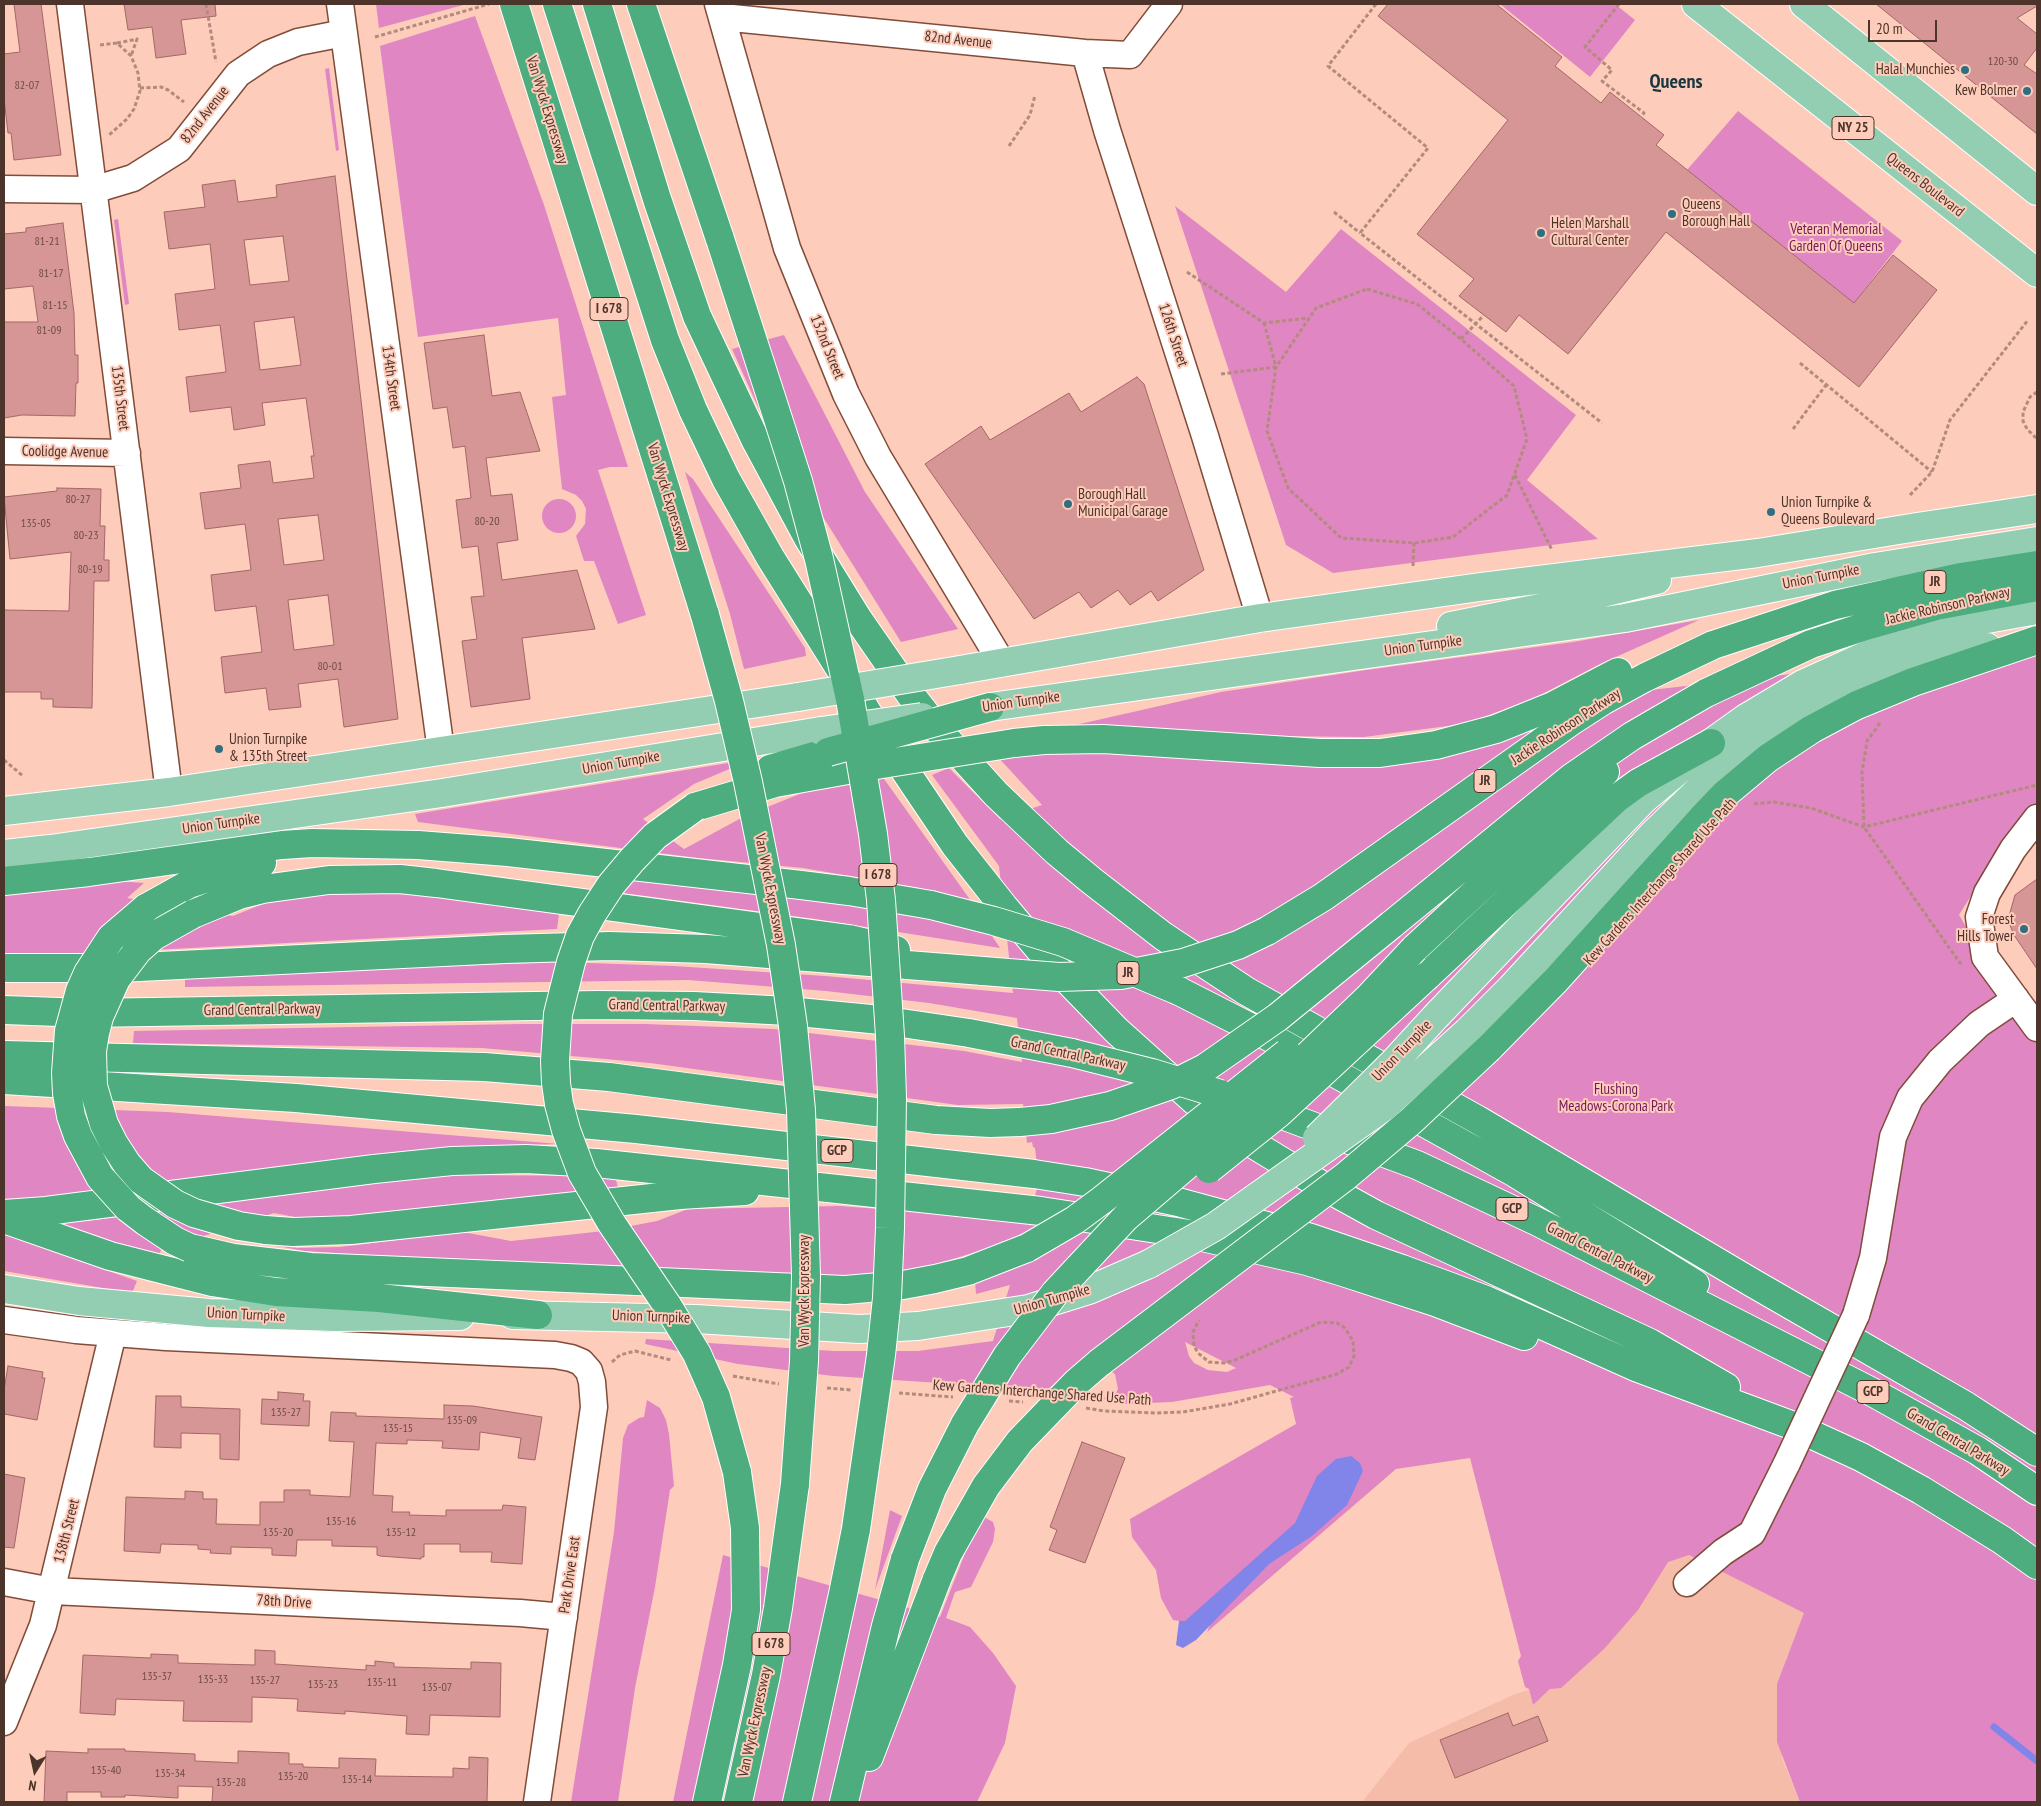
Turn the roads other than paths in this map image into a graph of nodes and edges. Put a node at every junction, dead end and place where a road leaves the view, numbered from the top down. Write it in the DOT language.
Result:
graph roads {
  1 [pos="70,4"];
  2 [pos="340,4"];
  3 [pos="514,4"];
  4 [pos="557,4"];
  5 [pos="597,4"];
  6 [pos="641,4"];
  7 [pos="1169,4"];
  8 [pos="1696,4"];
  9 [pos="1804,4"];
  10 [pos="720,10"];
  11 [pos="344,33"];
  12 [pos="1085,53"];
  13 [pos="4,189"];
  14 [pos="93,190"];
  15 [pos="2037,191"];
  16 [pos="2037,273"];
  17 [pos="4,452"];
  18 [pos="127,453"];
  19 [pos="2037,509"];
  20 [pos="2037,541"];
  21 [pos="1758,553"];
  22 [pos="2037,564"];
  23 [pos="2037,587"];
  24 [pos="2037,610"];
  25 [pos="1260,618"];
  26 [pos="2037,639"];
  27 [pos="1713,645"];
  28 [pos="1325,659"];
  29 [pos="1002,663"];
  30 [pos="990,707"];
  31 [pos="1668,714"];
  32 [pos="825,741"];
  33 [pos="1711,743"];
  34 [pos="441,751"];
  35 [pos="169,792"];
  36 [pos="695,807"];
  37 [pos="4,810"];
  38 [pos="2037,818"];
  39 [pos="379,844"];
  40 [pos="4,854"];
  41 [pos="4,881"];
  42 [pos="1414,949"];
  43 [pos="4,968"];
  44 [pos="983,970"];
  45 [pos="2016,1000"];
  46 [pos="4,1010"];
  47 [pos="2037,1028"];
  48 [pos="4,1055"];
  49 [pos="4,1080"];
  50 [pos="849,1189"];
  51 [pos="1267,1189"];
  52 [pos="4,1214"];
  53 [pos="4,1219"];
  54 [pos="1078,1267"];
  55 [pos="4,1289"];
  56 [pos="538,1315"];
  57 [pos="4,1320"];
  58 [pos="113,1333"];
  59 [pos="1793,1352"];
  60 [pos="571,1358"];
  61 [pos="1638,1368"];
  62 [pos="1791,1425"];
  63 [pos="2037,1452"];
  64 [pos="2037,1491"];
  65 [pos="2037,1565"];
  66 [pos="4,1582"];
  67 [pos="1687,1583"];
  68 [pos="52,1591"];
  69 [pos="564,1617"];
  70 [pos="4,1722"];
  71 [pos="537,1802"];
  72 [pos="707,1802"];
  73 [pos="738,1802"];
  74 [pos="797,1802"];
  75 [pos="844,1802"];
  76 [pos="852,1802"];
  1 -- 14 [label="street, 135th Street"];
  2 -- 11 [label="street, 134th Street"];
  3 -- 73 [label="highway, Van Wyck Expressway / I 678, bridge"];
  4 -- 62 [label="highway"];
  5 -- 63 [label="highway"];
  6 -- 74 [label="highway, I 678, bridge"];
  7 -- 12 [label="street, 82nd Avenue"];
  8 -- 16 [label="main road, Queens Boulevard / NY 25"];
  9 -- 15 [label="main road"];
  10 -- 12 [label="street, 82nd Avenue"];
  10 -- 29 [label="street, 132nd Street"];
  11 -- 14 [label="street, 82nd Avenue"];
  11 -- 34 [label="street, 134th Street"];
  12 -- 25 [label="street, 126th Street"];
  13 -- 14 [label="street, 82nd Avenue"];
  14 -- 18 [label="street, 135th Street"];
  17 -- 18 [label="street, Coolidge Avenue"];
  18 -- 35 [label="street, 135th Street"];
  19 -- 21 [label="main road"];
  20 -- 28 [label="main road, Union Turnpike"];
  21 -- 25 [label="main road"];
  21 -- 28 [label="main road"];
  22 -- 27 [label="highway, Jackie Robinson Parkway / JR"];
  23 -- 31 [label="highway, Jackie Robinson Parkway / JR"];
  24 -- 33 [label="main road, Union Turnpike"];
  25 -- 29 [label="main road"];
  26 -- 51 [label="main road, Union Turnpike, bridge"];
  26 -- 76 [label="highway, bridge"];
  27 -- 36 [label="highway, bridge"];
  27 -- 44 [label="highway, Jackie Robinson Parkway / JR, bridge"];
  28 -- 30 [label="main road, Union Turnpike"];
  29 -- 34 [label="main road, bridge"];
  30 -- 32 [label="highway, bridge"];
  31 -- 42 [label="highway"];
  31 -- 48 [label="highway, bridge"];
  32 -- 36 [label="highway"];
  32 -- 40 [label="main road, Union Turnpike"];
  33 -- 51 [label="main road, Union Turnpike, bridge"];
  33 -- 54 [label="highway, bridge"];
  34 -- 35 [label="main road"];
  35 -- 37 [label="main road"];
  36 -- 72 [label="highway, bridge"];
  38 -- 45 [label="street"];
  39 -- 41 [label="highway"];
  39 -- 42 [label="highway, bridge"];
  39 -- 59 [label="highway, bridge"];
  42 -- 54 [label="highway, bridge"];
  43 -- 44 [label="highway"];
  44 -- 50 [label="highway, bridge"];
  45 -- 47 [label="street"];
  45 -- 67 [label="street, bridge"];
  46 -- 59 [label="highway, Grand Central Parkway / GCP, bridge"];
  49 -- 61 [label="highway, GCP"];
  50 -- 52 [label="highway"];
  50 -- 61 [label="highway"];
  51 -- 56 [label="main road, Union Turnpike, bridge"];
  53 -- 56 [label="highway"];
  54 -- 75 [label="highway, bridge"];
  55 -- 56 [label="main road, Union Turnpike"];
  57 -- 58 [label="street, Union Turnpike"];
  58 -- 60 [label="street, Union Turnpike"];
  58 -- 68 [label="street, 138th Street"];
  59 -- 64 [label="highway, Grand Central Parkway / GCP"];
  60 -- 69 [label="street, Park Drive East"];
  61 -- 62 [label="highway, GCP"];
  62 -- 65 [label="highway, GCP"];
  66 -- 68 [label="street, 78th Drive"];
  68 -- 69 [label="street, 78th Drive"];
  68 -- 70 [label="street, 138th Street"];
  69 -- 71 [label="street, Park Drive East"];
}
